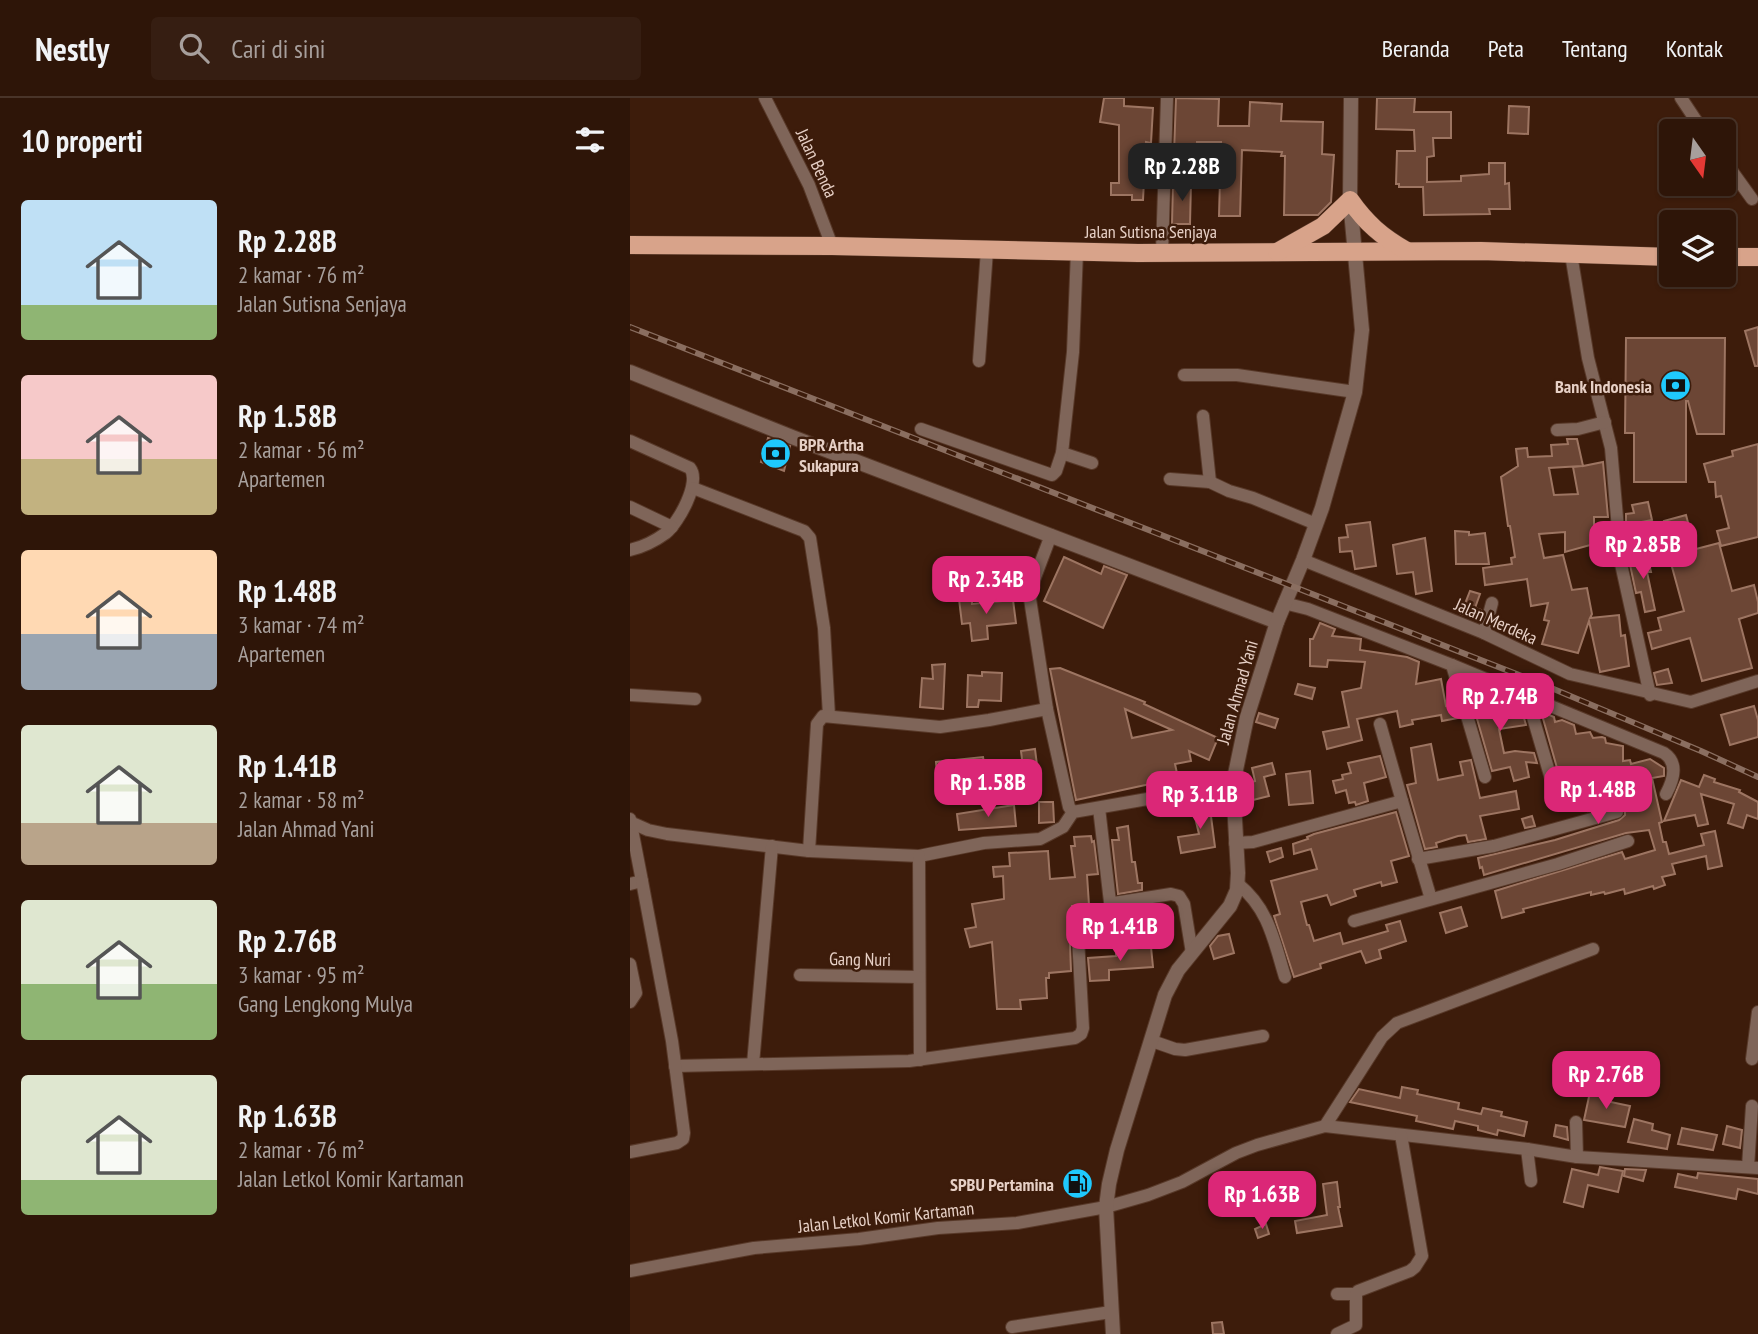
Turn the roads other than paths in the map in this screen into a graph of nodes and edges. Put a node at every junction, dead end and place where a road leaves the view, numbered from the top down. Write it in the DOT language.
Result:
graph roads {
  1 [pos="765,98"];
  2 [pos="1167,98"];
  3 [pos="1350,98"];
  4 [pos="1681,98"];
  5 [pos="1695,119"];
  6 [pos="1736,177"];
  7 [pos="1752,199"];
  8 [pos="1350,200"];
  9 [pos="630,245"];
  10 [pos="832,246"];
  11 [pos="987,250"];
  12 [pos="1077,251"];
  13 [pos="1162,252"];
  14 [pos="1277,252"];
  15 [pos="1409,252"];
  16 [pos="1355,253"];
  17 [pos="1570,254"];
  18 [pos="1659,257"];
  19 [pos="1736,257"];
  20 [pos="1758,257"];
  21 [pos="979,361"];
  22 [pos="630,372"];
  23 [pos="1185,375"];
  24 [pos="1355,392"];
  25 [pos="1203,416"];
  26 [pos="1605,422"];
  27 [pos="921,429"];
  28 [pos="1557,430"];
  29 [pos="630,441"];
  30 [pos="1062,453"];
  31 [pos="1092,463"];
  32 [pos="1170,479"];
  33 [pos="1210,482"];
  34 [pos="693,488"];
  35 [pos="630,507"];
  36 [pos="1316,524"];
  37 [pos="672,527"];
  38 [pos="1051,535"];
  39 [pos="630,550"];
  40 [pos="1300,567"];
  41 [pos="1284,603"];
  42 [pos="1492,603"];
  43 [pos="1277,622"];
  44 [pos="1484,633"];
  45 [pos="1452,665"];
  46 [pos="1758,681"];
  47 [pos="630,695"];
  48 [pos="1650,695"];
  49 [pos="1527,696"];
  50 [pos="695,699"];
  51 [pos="1048,709"];
  52 [pos="829,716"];
  53 [pos="1380,724"];
  54 [pos="1485,777"];
  55 [pos="1233,784"];
  56 [pos="1666,794"];
  57 [pos="1557,799"];
  58 [pos="1402,801"];
  59 [pos="1099,808"];
  60 [pos="1073,812"];
  61 [pos="1618,812"];
  62 [pos="630,821"];
  63 [pos="1629,841"];
  64 [pos="1235,843"];
  65 [pos="772,846"];
  66 [pos="809,851"];
  67 [pos="919,856"];
  68 [pos="1418,859"];
  69 [pos="636,882"];
  70 [pos="1238,884"];
  71 [pos="1431,899"];
  72 [pos="1077,920"];
  73 [pos="1354,921"];
  74 [pos="1593,949"];
  75 [pos="1192,953"];
  76 [pos="630,964"];
  77 [pos="800,975"];
  78 [pos="919,977"];
  79 [pos="1285,977"];
  80 [pos="630,1002"];
  81 [pos="1758,1012"];
  82 [pos="1263,1036"];
  83 [pos="1152,1041"];
  84 [pos="920,1059"];
  85 [pos="1752,1059"];
  86 [pos="753,1064"];
  87 [pos="676,1066"];
  88 [pos="1752,1106"];
  89 [pos="1576,1122"];
  90 [pos="1325,1126"];
  91 [pos="1401,1135"];
  92 [pos="1527,1149"];
  93 [pos="630,1152"];
  94 [pos="1577,1157"];
  95 [pos="1753,1168"];
  96 [pos="1531,1181"];
  97 [pos="1106,1207"];
  98 [pos="630,1271"];
  99 [pos="1337,1294"];
  100 [pos="1356,1294"];
  101 [pos="1111,1312"];
  102 [pos="1012,1327"];
  103 [pos="1113,1334"];
  104 [pos="1337,1334"];
  1 -- 10 [label="street, Jalan Benda"];
  2 -- 13 [label="street"];
  3 -- 8 [label="street, Jalan Ahmad Yani"];
  4 -- 5 [label="street"];
  6 -- 7 [label="street"];
  8 -- 14 [label="main road"];
  8 -- 15 [label="main road"];
  8 -- 16 [label="street, Jalan Ahmad Yani"];
  9 -- 10 [label="main road, Jalan Sutisna Senjaya"];
  10 -- 11 [label="main road, Jalan Sutisna Senjaya"];
  11 -- 12 [label="main road, Jalan Sutisna Senjaya"];
  11 -- 21 [label="street"];
  12 -- 13 [label="main road, Jalan Sutisna Senjaya"];
  12 -- 30 [label="street"];
  13 -- 14 [label="main road, Jalan Sutisna Senjaya"];
  14 -- 16 [label="main road, Jalan Sutisna Senjaya"];
  15 -- 16 [label="main road, Jalan Sutisna Senjaya"];
  15 -- 17 [label="main road, Jalan Sutisna Senjaya"];
  16 -- 24 [label="street, Jalan Ahmad Yani"];
  17 -- 18 [label="main road, Jalan Sutisna Senjaya"];
  17 -- 26 [label="street"];
  19 -- 20 [label="main road"];
  22 -- 38 [label="street"];
  23 -- 24 [label="street"];
  24 -- 36 [label="street, Jalan Ahmad Yani"];
  25 -- 33 [label="street"];
  26 -- 28 [label="street"];
  26 -- 48 [label="street"];
  27 -- 30 [label="street"];
  29 -- 34 [label="street"];
  30 -- 31 [label="street"];
  32 -- 33 [label="street"];
  33 -- 36 [label="street"];
  34 -- 37 [label="street"];
  34 -- 52 [label="street"];
  35 -- 37 [label="street"];
  36 -- 40 [label="street, Jalan Ahmad Yani"];
  37 -- 39 [label="street"];
  38 -- 43 [label="street"];
  38 -- 51 [label="street"];
  40 -- 41 [label="street, Jalan Ahmad Yani"];
  40 -- 44 [label="street, Jalan Merdeka"];
  41 -- 43 [label="street, Jalan Ahmad Yani"];
  41 -- 45 [label="street"];
  42 -- 44 [label="street"];
  43 -- 55 [label="street, Jalan Ahmad Yani"];
  44 -- 48 [label="street, Jalan Merdeka"];
  45 -- 49 [label="street"];
  45 -- 54 [label="street"];
  46 -- 48 [label="street, Jalan Merdeka"];
  47 -- 50 [label="street"];
  49 -- 56 [label="street"];
  49 -- 57 [label="street"];
  51 -- 52 [label="street"];
  51 -- 60 [label="street"];
  52 -- 66 [label="street"];
  53 -- 58 [label="street"];
  55 -- 59 [label="street"];
  55 -- 64 [label="street, Jalan Ahmad Yani"];
  58 -- 64 [label="street"];
  58 -- 68 [label="street"];
  59 -- 60 [label="street"];
  59 -- 75 [label="street"];
  60 -- 67 [label="street"];
  61 -- 68 [label="street"];
  62 -- 65 [label="street"];
  62 -- 69 [label="street"];
  63 -- 71 [label="street"];
  64 -- 70 [label="street, Jalan Ahmad Yani"];
  65 -- 66 [label="street"];
  65 -- 86 [label="street"];
  66 -- 67 [label="street"];
  67 -- 78 [label="street"];
  68 -- 71 [label="street"];
  69 -- 87 [label="street"];
  70 -- 75 [label="street"];
  70 -- 79 [label="street"];
  71 -- 73 [label="street"];
  72 -- 84 [label="street"];
  74 -- 90 [label="street"];
  75 -- 83 [label="street"];
  76 -- 80 [label="street"];
  77 -- 78 [label="street, Gang Nuri"];
  78 -- 84 [label="street"];
  81 -- 85 [label="street"];
  82 -- 83 [label="street"];
  83 -- 97 [label="street"];
  84 -- 86 [label="street"];
  86 -- 87 [label="street"];
  87 -- 93 [label="street"];
  88 -- 95 [label="street"];
  89 -- 94 [label="street"];
  90 -- 91 [label="street, Jalan Letkol Komir Kartaman"];
  90 -- 97 [label="street, Jalan Letkol Komir Kartaman"];
  91 -- 92 [label="street, Jalan Letkol Komir Kartaman"];
  91 -- 100 [label="street"];
  92 -- 94 [label="street, Jalan Letkol Komir Kartaman"];
  92 -- 96 [label="street"];
  94 -- 95 [label="street, Jalan Letkol Komir Kartaman"];
  97 -- 98 [label="street, Jalan Letkol Komir Kartaman"];
  97 -- 101 [label="street"];
  99 -- 100 [label="street"];
  100 -- 104 [label="street"];
  101 -- 102 [label="street"];
  101 -- 103 [label="street"];
}
